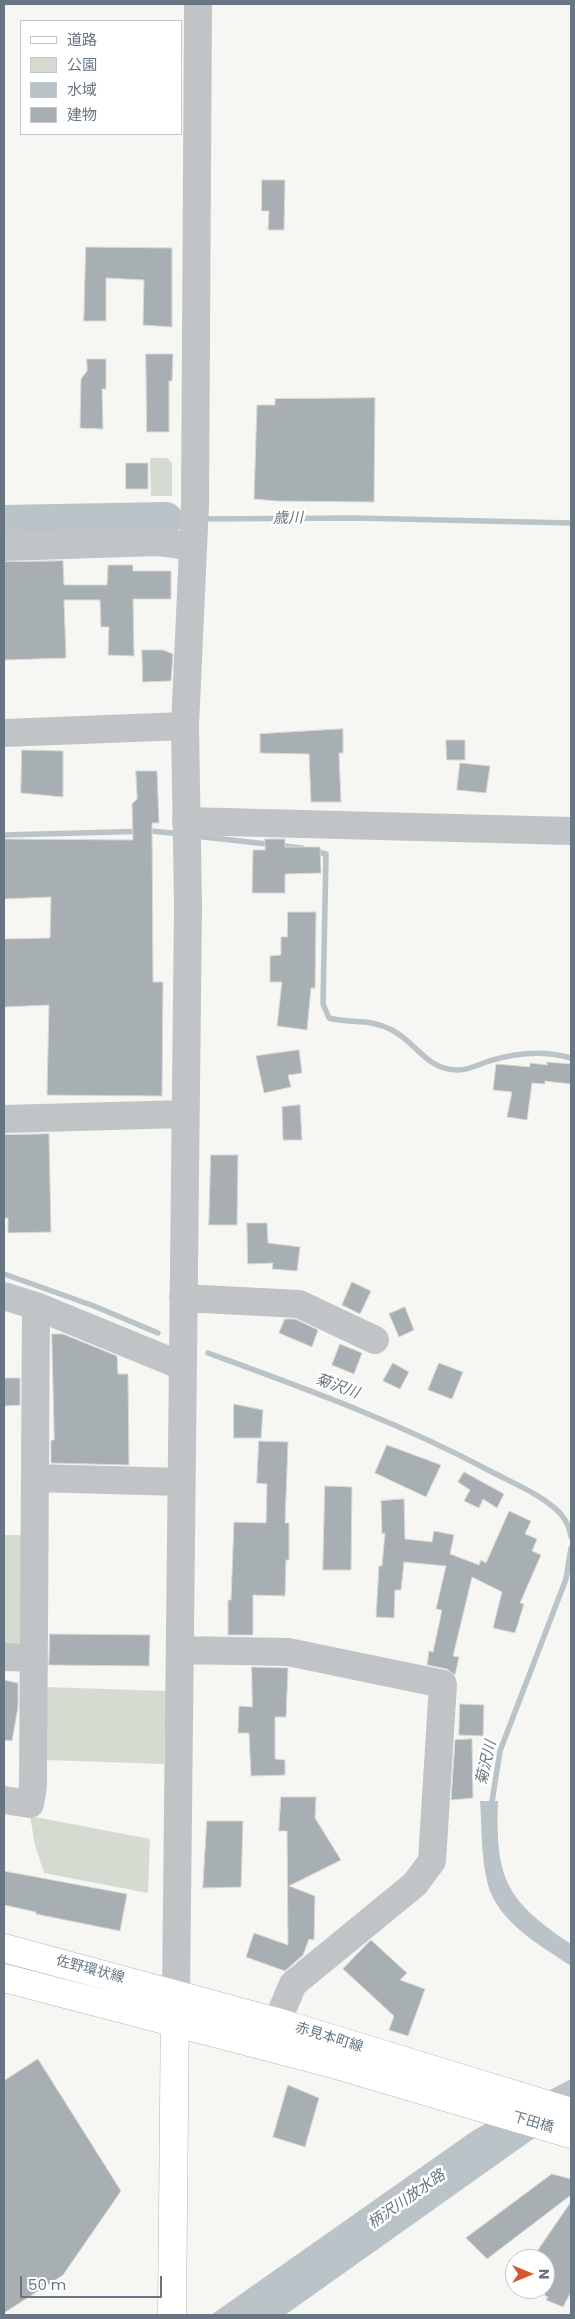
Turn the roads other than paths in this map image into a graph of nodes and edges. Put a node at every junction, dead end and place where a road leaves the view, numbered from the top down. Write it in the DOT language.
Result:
graph roads {
  1 [pos="198,4"];
  2 [pos="194,526"];
  3 [pos="4,547"];
  4 [pos="185,726"];
  5 [pos="4,733"];
  6 [pos="186,822"];
  7 [pos="571,831"];
  8 [pos="185,1114"];
  9 [pos="4,1119"];
  10 [pos="4,1296"];
  11 [pos="183,1298"];
  12 [pos="36,1306"];
  13 [pos="375,1340"];
  14 [pos="182,1366"];
  15 [pos="35,1478"];
  16 [pos="182,1482"];
  17 [pos="180,1650"];
  18 [pos="4,1657"];
  19 [pos="34,1658"];
  20 [pos="4,1800"];
  21 [pos="4,1948"];
  22 [pos="4,1978"];
  23 [pos="176,1993"];
  24 [pos="175,2022"];
  25 [pos="277,2022"];
  26 [pos="502,2103"];
  27 [pos="571,2112"];
  28 [pos="571,2134"];
  29 [pos="172,2315"];
  1 -- 2 [label="street"];
  2 -- 3 [label="street"];
  2 -- 4 [label="street"];
  4 -- 5 [label="street"];
  4 -- 6 [label="street"];
  6 -- 7 [label="street"];
  6 -- 8 [label="street"];
  8 -- 9 [label="street"];
  8 -- 11 [label="street"];
  10 -- 12 [label="street"];
  11 -- 13 [label="street"];
  11 -- 14 [label="street"];
  12 -- 14 [label="street"];
  12 -- 15 [label="street"];
  14 -- 16 [label="street"];
  15 -- 16 [label="street"];
  15 -- 19 [label="street"];
  16 -- 17 [label="street"];
  17 -- 23 [label="street"];
  17 -- 25 [label="street"];
  18 -- 19 [label="street"];
  19 -- 20 [label="street"];
  21 -- 23 [label="main road, 佐野環状線"];
  22 -- 24 [label="main road, 佐野環状線"];
  23 -- 24 [label="main road"];
  23 -- 25 [label="main road, 赤見本町線"];
  24 -- 26 [label="main road, 赤見本町線"];
  24 -- 29 [label="main road"];
  25 -- 26 [label="main road, 赤見本町線"];
  26 -- 27 [label="main road, 下田橋"];
  26 -- 28 [label="main road, 下田橋"];
}
